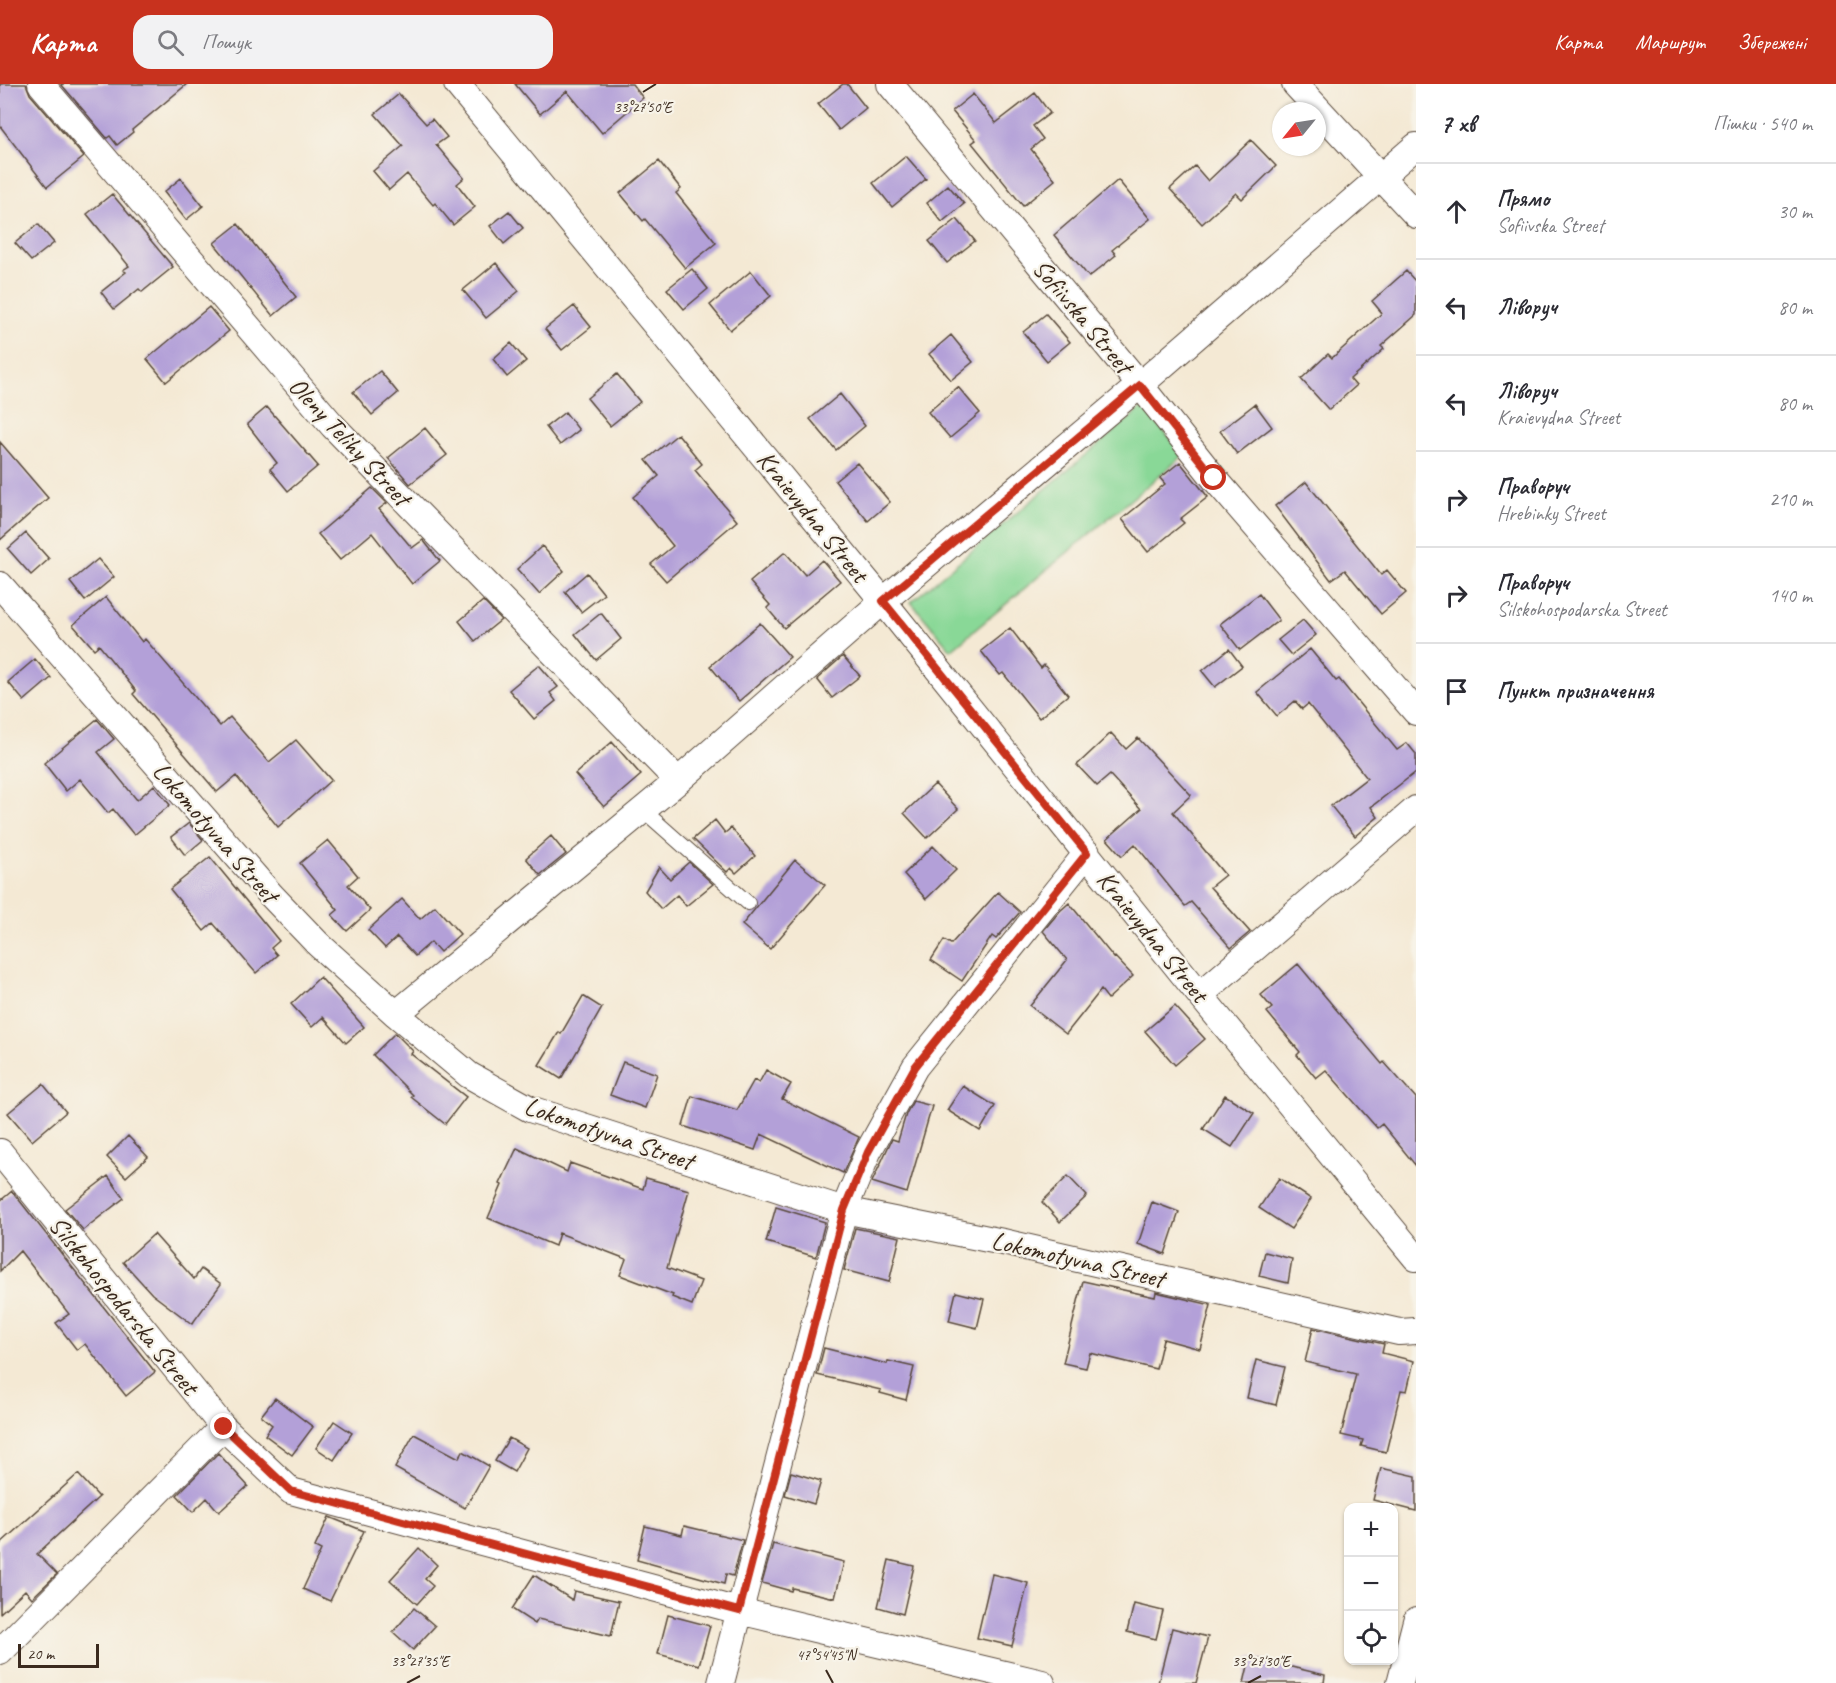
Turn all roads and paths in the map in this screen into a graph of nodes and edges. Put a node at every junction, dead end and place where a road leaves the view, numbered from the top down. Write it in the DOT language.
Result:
graph roads {
  1 [pos="41,84"];
  2 [pos="457,84"];
  3 [pos="890,84"];
  4 [pos="1295,84"];
  5 [pos="1416,146"];
  6 [pos="1380,176"];
  7 [pos="1416,215"];
  8 [pos="1140,385"];
  9 [pos="0,585"];
  10 [pos="883,601"];
  11 [pos="1416,712"];
  12 [pos="678,781"];
  13 [pos="1416,809"];
  14 [pos="643,810"];
  15 [pos="1087,853"];
  16 [pos="748,903"];
  17 [pos="1200,995"];
  18 [pos="396,1014"];
  19 [pos="0,1152"];
  20 [pos="844,1210"];
  21 [pos="1416,1258"];
  22 [pos="1416,1331"];
  23 [pos="224,1427"];
  24 [pos="739,1611"];
  25 [pos="1416,1621"];
  26 [pos="0,1652"];
  27 [pos="721,1683"];
  28 [pos="1042,1683"];
  29 [pos="1400,1683"];
  1 -- 12 [label="street, Oleny Telihy Street"];
  2 -- 10 [label="street, Kraievydna Street"];
  3 -- 8 [label="street, Sofiivska Street"];
  4 -- 6 [label="street"];
  5 -- 6 [label="street"];
  6 -- 7 [label="street"];
  6 -- 8 [label="street"];
  8 -- 10 [label="street"];
  8 -- 11 [label="street, Sofiivska Street"];
  9 -- 18 [label="street, Lokomotyvna Street"];
  10 -- 12 [label="street"];
  10 -- 15 [label="street, Kraievydna Street"];
  12 -- 14 [label="street"];
  13 -- 17 [label="street"];
  14 -- 16 [label="lane"];
  14 -- 18 [label="street"];
  15 -- 17 [label="street, Kraievydna Street"];
  15 -- 20 [label="street"];
  17 -- 21 [label="street, Kraievydna Street"];
  18 -- 20 [label="street, Lokomotyvna Street"];
  19 -- 23 [label="street, Silskohospodarska Street"];
  20 -- 22 [label="street, Lokomotyvna Street"];
  20 -- 24 [label="street"];
  23 -- 24 [label="street, Silskohospodarska Street"];
  23 -- 26 [label="street"];
  24 -- 27 [label="street"];
  24 -- 28 [label="street, Silskohospodarska Street"];
  25 -- 29 [label="street"];
}
